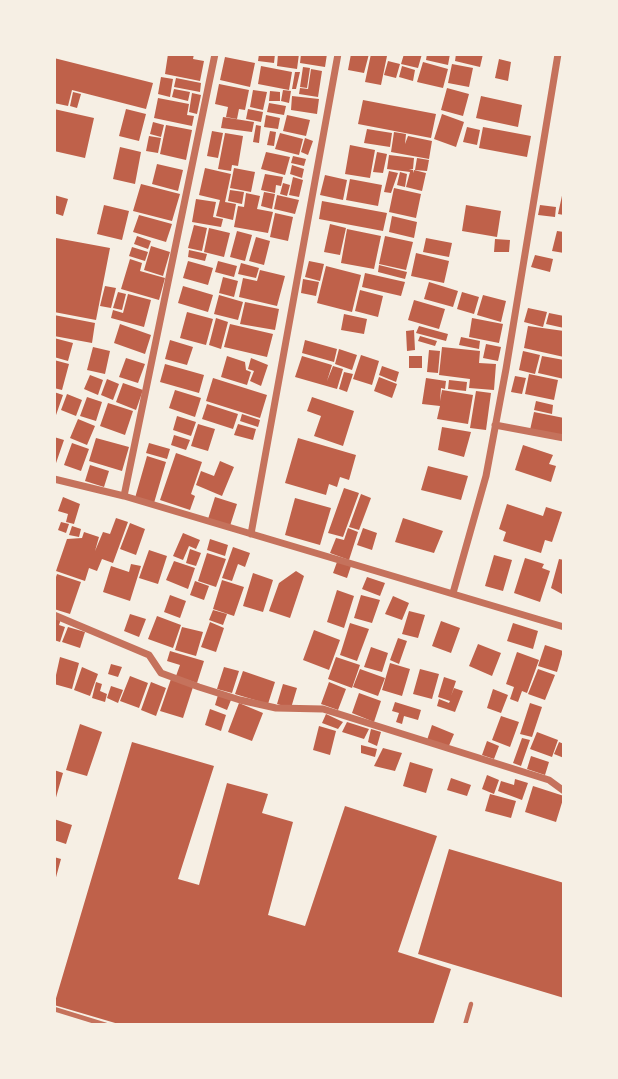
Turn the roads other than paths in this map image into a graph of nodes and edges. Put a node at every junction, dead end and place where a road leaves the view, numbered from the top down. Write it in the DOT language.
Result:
graph roads {
  1 [pos="215,54"];
  2 [pos="338,54"];
  3 [pos="558,54"];
  4 [pos="495,425"];
  5 [pos="564,438"];
  6 [pos="54,479"];
  7 [pos="124,496"];
  8 [pos="251,534"];
  9 [pos="453,593"];
  10 [pos="54,615"];
  11 [pos="564,627"];
  12 [pos="564,791"];
  13 [pos="471,1004"];
  14 [pos="54,1009"];
  15 [pos="106,1025"];
  16 [pos="465,1025"];
  1 -- 7 [label="street"];
  2 -- 8 [label="street"];
  3 -- 4 [label="street"];
  4 -- 5 [label="street"];
  4 -- 9 [label="street"];
  6 -- 7 [label="street"];
  7 -- 8 [label="street"];
  8 -- 9 [label="street"];
  9 -- 11 [label="street"];
  10 -- 12 [label="street"];
  13 -- 16 [label="lane"];
  14 -- 15 [label="lane"];
}
